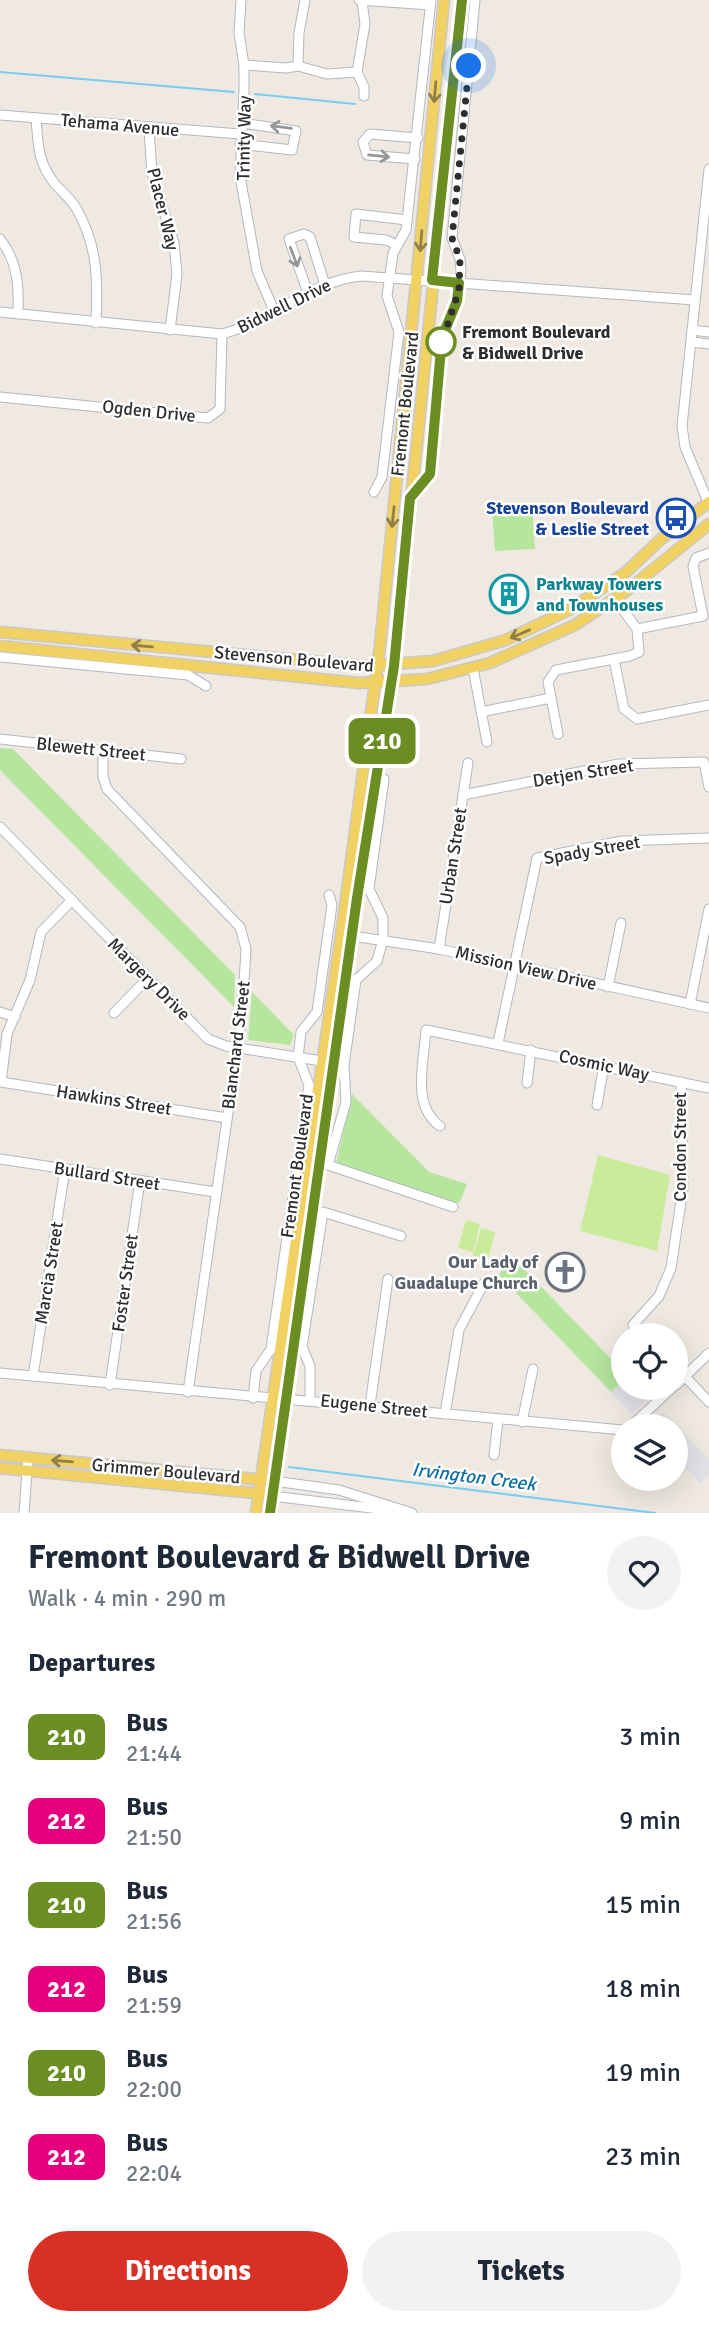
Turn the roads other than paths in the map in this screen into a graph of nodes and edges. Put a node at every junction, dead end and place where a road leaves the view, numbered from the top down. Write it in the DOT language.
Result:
graph roads {
  1 [pos="241,0"];
  2 [pos="306,0"];
  3 [pos="444,0"];
  4 [pos="462,0"];
  5 [pos="475,0"];
  6 [pos="360,1"];
  7 [pos="430,2"];
  8 [pos="244,65"];
  9 [pos="298,66"];
  10 [pos="357,72"];
  11 [pos="364,96"];
  12 [pos="0,115"];
  13 [pos="36,118"];
  14 [pos="149,129"];
  15 [pos="241,134"];
  16 [pos="418,138"];
  17 [pos="415,159"];
  18 [pos="709,169"];
  19 [pos="407,220"];
  20 [pos="0,239"];
  21 [pos="397,245"];
  22 [pos="390,277"];
  23 [pos="418,279"];
  24 [pos="432,280"];
  25 [pos="459,283"];
  26 [pos="325,285"];
  27 [pos="308,293"];
  28 [pos="695,300"];
  29 [pos="0,312"];
  30 [pos="275,313"];
  31 [pos="18,314"];
  32 [pos="96,323"];
  33 [pos="170,330"];
  34 [pos="692,330"];
  35 [pos="709,332"];
  36 [pos="222,334"];
  37 [pos="691,342"];
  38 [pos="709,344"];
  39 [pos="0,397"];
  40 [pos="374,492"];
  41 [pos="410,498"];
  42 [pos="709,503"];
  43 [pos="709,524"];
  44 [pos="709,553"];
  45 [pos="615,600"];
  46 [pos="637,629"];
  47 [pos="0,632"];
  48 [pos="0,646"];
  49 [pos="0,657"];
  50 [pos="614,659"];
  51 [pos="394,666"];
  52 [pos="377,667"];
  53 [pos="473,668"];
  54 [pos="391,683"];
  55 [pos="374,684"];
  56 [pos="206,686"];
  57 [pos="551,698"];
  58 [pos="709,705"];
  59 [pos="481,712"];
  60 [pos="558,734"];
  61 [pos="0,739"];
  62 [pos="487,742"];
  63 [pos="103,751"];
  64 [pos="181,758"];
  65 [pos="468,764"];
  66 [pos="384,779"];
  67 [pos="709,787"];
  68 [pos="463,795"];
  69 [pos="0,827"];
  70 [pos="709,838"];
  71 [pos="329,895"];
  72 [pos="72,900"];
  73 [pos="709,909"];
  74 [pos="621,923"];
  75 [pos="347,936"];
  76 [pos="383,940"];
  77 [pos="439,949"];
  78 [pos="513,966"];
  79 [pos="148,978"];
  80 [pos="608,987"];
  81 [pos="690,1004"];
  82 [pos="709,1008"];
  83 [pos="0,1012"];
  84 [pos="114,1013"];
  85 [pos="15,1017"];
  86 [pos="498,1043"];
  87 [pos="237,1047"];
  88 [pos="531,1050"];
  89 [pos="298,1057"];
  90 [pos="321,1061"];
  91 [pos="334,1063"];
  92 [pos="604,1065"];
  93 [pos="1,1082"];
  94 [pos="681,1082"];
  95 [pos="527,1083"];
  96 [pos="709,1088"];
  97 [pos="597,1105"];
  98 [pos="227,1118"];
  99 [pos="440,1126"];
  100 [pos="0,1160"];
  101 [pos="65,1169"];
  102 [pos="139,1181"];
  103 [pos="215,1192"];
  104 [pos="453,1207"];
  105 [pos="401,1236"];
  106 [pos="388,1279"];
  107 [pos="484,1283"];
  108 [pos="635,1323"];
  109 [pos="709,1353"];
  110 [pos="533,1369"];
  111 [pos="0,1373"];
  112 [pos="688,1373"];
  113 [pos="33,1376"];
  114 [pos="688,1379"];
  115 [pos="110,1385"];
  116 [pos="188,1392"];
  117 [pos="253,1398"];
  118 [pos="272,1398"];
  119 [pos="285,1399"];
  120 [pos="310,1400"];
  121 [pos="659,1400"];
  122 [pos="709,1402"];
  123 [pos="370,1405"];
  124 [pos="445,1414"];
  125 [pos="644,1414"];
  126 [pos="498,1420"];
  127 [pos="522,1422"];
  128 [pos="611,1429"];
  129 [pos="0,1455"];
  130 [pos="494,1455"];
  131 [pos="28,1457"];
  132 [pos="0,1468"];
  133 [pos="27,1471"];
  134 [pos="261,1480"];
  135 [pos="274,1481"];
  136 [pos="258,1494"];
  137 [pos="272,1496"];
  138 [pos="24,1513"];
  139 [pos="256,1513"];
  140 [pos="270,1513"];
  141 [pos="412,1513"];
  1 -- 8 [label="street, Trinity Way"];
  2 -- 9 [label="street"];
  3 -- 23 [label="main road, Fremont Boulevard, one-way"];
  4 -- 24 [label="main road, Fremont Boulevard"];
  5 -- 25 [label="street, Fremont Boulevard"];
  6 -- 7 [label="street"];
  6 -- 10 [label="street"];
  7 -- 16 [label="street, Fremont Boulevard"];
  8 -- 9 [label="street"];
  8 -- 15 [label="street, Trinity Way"];
  9 -- 10 [label="street"];
  10 -- 11 [label="street"];
  12 -- 13 [label="street, Tehama Avenue"];
  13 -- 14 [label="street, Tehama Avenue"];
  13 -- 32 [label="street"];
  14 -- 15 [label="street, Tehama Avenue"];
  14 -- 33 [label="street, Placer Way"];
  15 -- 15 [label="street, one-way"];
  15 -- 30 [label="street, Trinity Way"];
  16 -- 17 [label="street, Fremont Boulevard"];
  16 -- 17 [label="street, one-way"];
  17 -- 19 [label="street, Fremont Boulevard"];
  18 -- 28 [label="street"];
  19 -- 21 [label="street, Fremont Boulevard"];
  19 -- 21 [label="street"];
  20 -- 31 [label="street"];
  21 -- 22 [label="street, Fremont Boulevard"];
  22 -- 23 [label="street, Bidwell Drive"];
  22 -- 26 [label="street, Bidwell Drive"];
  22 -- 40 [label="street, Fremont Boulevard"];
  23 -- 24 [label="street, Bidwell Drive"];
  23 -- 52 [label="main road, Fremont Boulevard, one-way"];
  24 -- 25 [label="street, Bidwell Drive"];
  24 -- 41 [label="main road, Fremont Boulevard"];
  25 -- 28 [label="street, Bidwell Drive"];
  25 -- 41 [label="street, Fremont Boulevard"];
  26 -- 27 [label="street, Bidwell Drive"];
  26 -- 27 [label="street, one-way"];
  27 -- 30 [label="street, Bidwell Drive"];
  28 -- 34 [label="street"];
  29 -- 31 [label="street, Bidwell Drive"];
  30 -- 36 [label="street, Bidwell Drive"];
  31 -- 32 [label="street, Bidwell Drive"];
  32 -- 33 [label="street, Bidwell Drive"];
  33 -- 36 [label="street, Bidwell Drive"];
  34 -- 35 [label="street"];
  34 -- 37 [label="street"];
  36 -- 39 [label="street, Ogden Drive"];
  37 -- 38 [label="street"];
  37 -- 42 [label="street"];
  41 -- 51 [label="main road, Fremont Boulevard"];
  42 -- 51 [label="main road, Stevenson Boulevard, one-way"];
  43 -- 45 [label="main road, Stevenson Boulevard"];
  44 -- 46 [label="street"];
  45 -- 46 [label="street"];
  45 -- 53 [label="main road, Stevenson Boulevard"];
  46 -- 50 [label="street"];
  52 -- 47 [label="main road, Stevenson Boulevard, one-way"];
  48 -- 55 [label="main road, Stevenson Boulevard"];
  49 -- 56 [label="street, Stevenson Boulevard"];
  50 -- 57 [label="street"];
  50 -- 58 [label="street"];
  51 -- 52 [label="main road, Stevenson Boulevard"];
  51 -- 54 [label="main road, Fremont Boulevard"];
  52 -- 55 [label="main road, Fremont Boulevard"];
  53 -- 54 [label="main road, Stevenson Boulevard"];
  53 -- 59 [label="street"];
  54 -- 55 [label="main road, Stevenson Boulevard"];
  54 -- 75 [label="main road, Fremont Boulevard"];
  55 -- 75 [label="main road, Fremont Boulevard"];
  57 -- 59 [label="street"];
  57 -- 60 [label="street"];
  59 -- 62 [label="street"];
  61 -- 63 [label="street, Blewett Street"];
  63 -- 64 [label="street, Blewett Street"];
  63 -- 87 [label="street, Blanchard Street"];
  65 -- 68 [label="street, Urban Street"];
  66 -- 76 [label="street"];
  67 -- 68 [label="street, Detjen Street"];
  68 -- 77 [label="street, Urban Street"];
  69 -- 72 [label="street, Margery Drive"];
  70 -- 78 [label="street, Spady Street"];
  71 -- 89 [label="street"];
  72 -- 79 [label="street, Margery Drive"];
  72 -- 85 [label="street"];
  73 -- 81 [label="street"];
  74 -- 80 [label="street"];
  75 -- 76 [label="street, Mission View Drive"];
  75 -- 90 [label="main road, Fremont Boulevard"];
  75 -- 91 [label="main road, Fremont Boulevard"];
  76 -- 77 [label="street, Mission View Drive"];
  76 -- 104 [label="street, Fremont Boulevard"];
  77 -- 78 [label="street, Mission View Drive"];
  78 -- 80 [label="street, Mission View Drive"];
  78 -- 86 [label="street, Spady Street"];
  79 -- 84 [label="street"];
  79 -- 87 [label="street, Margery Drive"];
  80 -- 81 [label="street, Mission View Drive"];
  81 -- 82 [label="street, Mission View Drive"];
  83 -- 85 [label="street"];
  85 -- 93 [label="street"];
  86 -- 88 [label="street, Cosmic Way"];
  86 -- 99 [label="street, Cosmic Way"];
  87 -- 89 [label="street, Margery Drive"];
  87 -- 98 [label="street, Blanchard Street"];
  88 -- 92 [label="street, Cosmic Way"];
  88 -- 95 [label="street"];
  89 -- 90 [label="street, Margery Drive"];
  89 -- 117 [label="street, Fremont Boulevard"];
  90 -- 91 [label="street, Margery Drive"];
  90 -- 118 [label="main road, Fremont Boulevard"];
  91 -- 119 [label="main road, Fremont Boulevard"];
  92 -- 94 [label="street, Cosmic Way"];
  92 -- 97 [label="street"];
  93 -- 98 [label="street, Hawkins Street"];
  94 -- 96 [label="street, Cosmic Way"];
  94 -- 108 [label="street, Condon Street"];
  98 -- 103 [label="street, Blanchard Street"];
  100 -- 101 [label="street, Bullard Street"];
  101 -- 102 [label="street, Bullard Street"];
  101 -- 113 [label="street, Marcia Street"];
  102 -- 103 [label="street, Bullard Street"];
  102 -- 115 [label="street, Foster Street"];
  103 -- 116 [label="street, Blanchard Street"];
  105 -- 120 [label="street, Fremont Boulevard"];
  106 -- 123 [label="street"];
  107 -- 124 [label="street"];
  109 -- 112 [label="street"];
  110 -- 127 [label="street"];
  111 -- 113 [label="street, Eugene Street"];
  113 -- 115 [label="street, Eugene Street"];
  114 -- 122 [label="street"];
  115 -- 116 [label="street, Eugene Street"];
  116 -- 117 [label="street, Eugene Street"];
  117 -- 118 [label="street, Eugene Street"];
  118 -- 119 [label="street, Eugene Street"];
  118 -- 134 [label="main road, Fremont Boulevard"];
  119 -- 120 [label="street, Eugene Street"];
  119 -- 135 [label="main road, Fremont Boulevard"];
  120 -- 123 [label="street, Eugene Street"];
  121 -- 125 [label="street"];
  123 -- 124 [label="street, Eugene Street"];
  124 -- 126 [label="street, Eugene Street"];
  126 -- 127 [label="street, Eugene Street"];
  126 -- 130 [label="street"];
  127 -- 128 [label="street, Eugene Street"];
  129 -- 131 [label="main road, Grimmer Boulevard"];
  131 -- 133 [label="street"];
  134 -- 131 [label="main road, Grimmer Boulevard, one-way"];
  132 -- 133 [label="main road, Grimmer Boulevard"];
  133 -- 136 [label="main road, Grimmer Boulevard"];
  133 -- 138 [label="street"];
  134 -- 135 [label="main road, Grimmer Boulevard"];
  134 -- 136 [label="main road, Fremont Boulevard"];
  135 -- 137 [label="main road, Fremont Boulevard"];
  135 -- 141 [label="street, Grimmer Boulevard"];
  136 -- 137 [label="main road, Grimmer Boulevard"];
  136 -- 139 [label="main road, Fremont Boulevard"];
  137 -- 140 [label="main road, Fremont Boulevard"];
  137 -- 141 [label="street, Grimmer Boulevard"];
}
